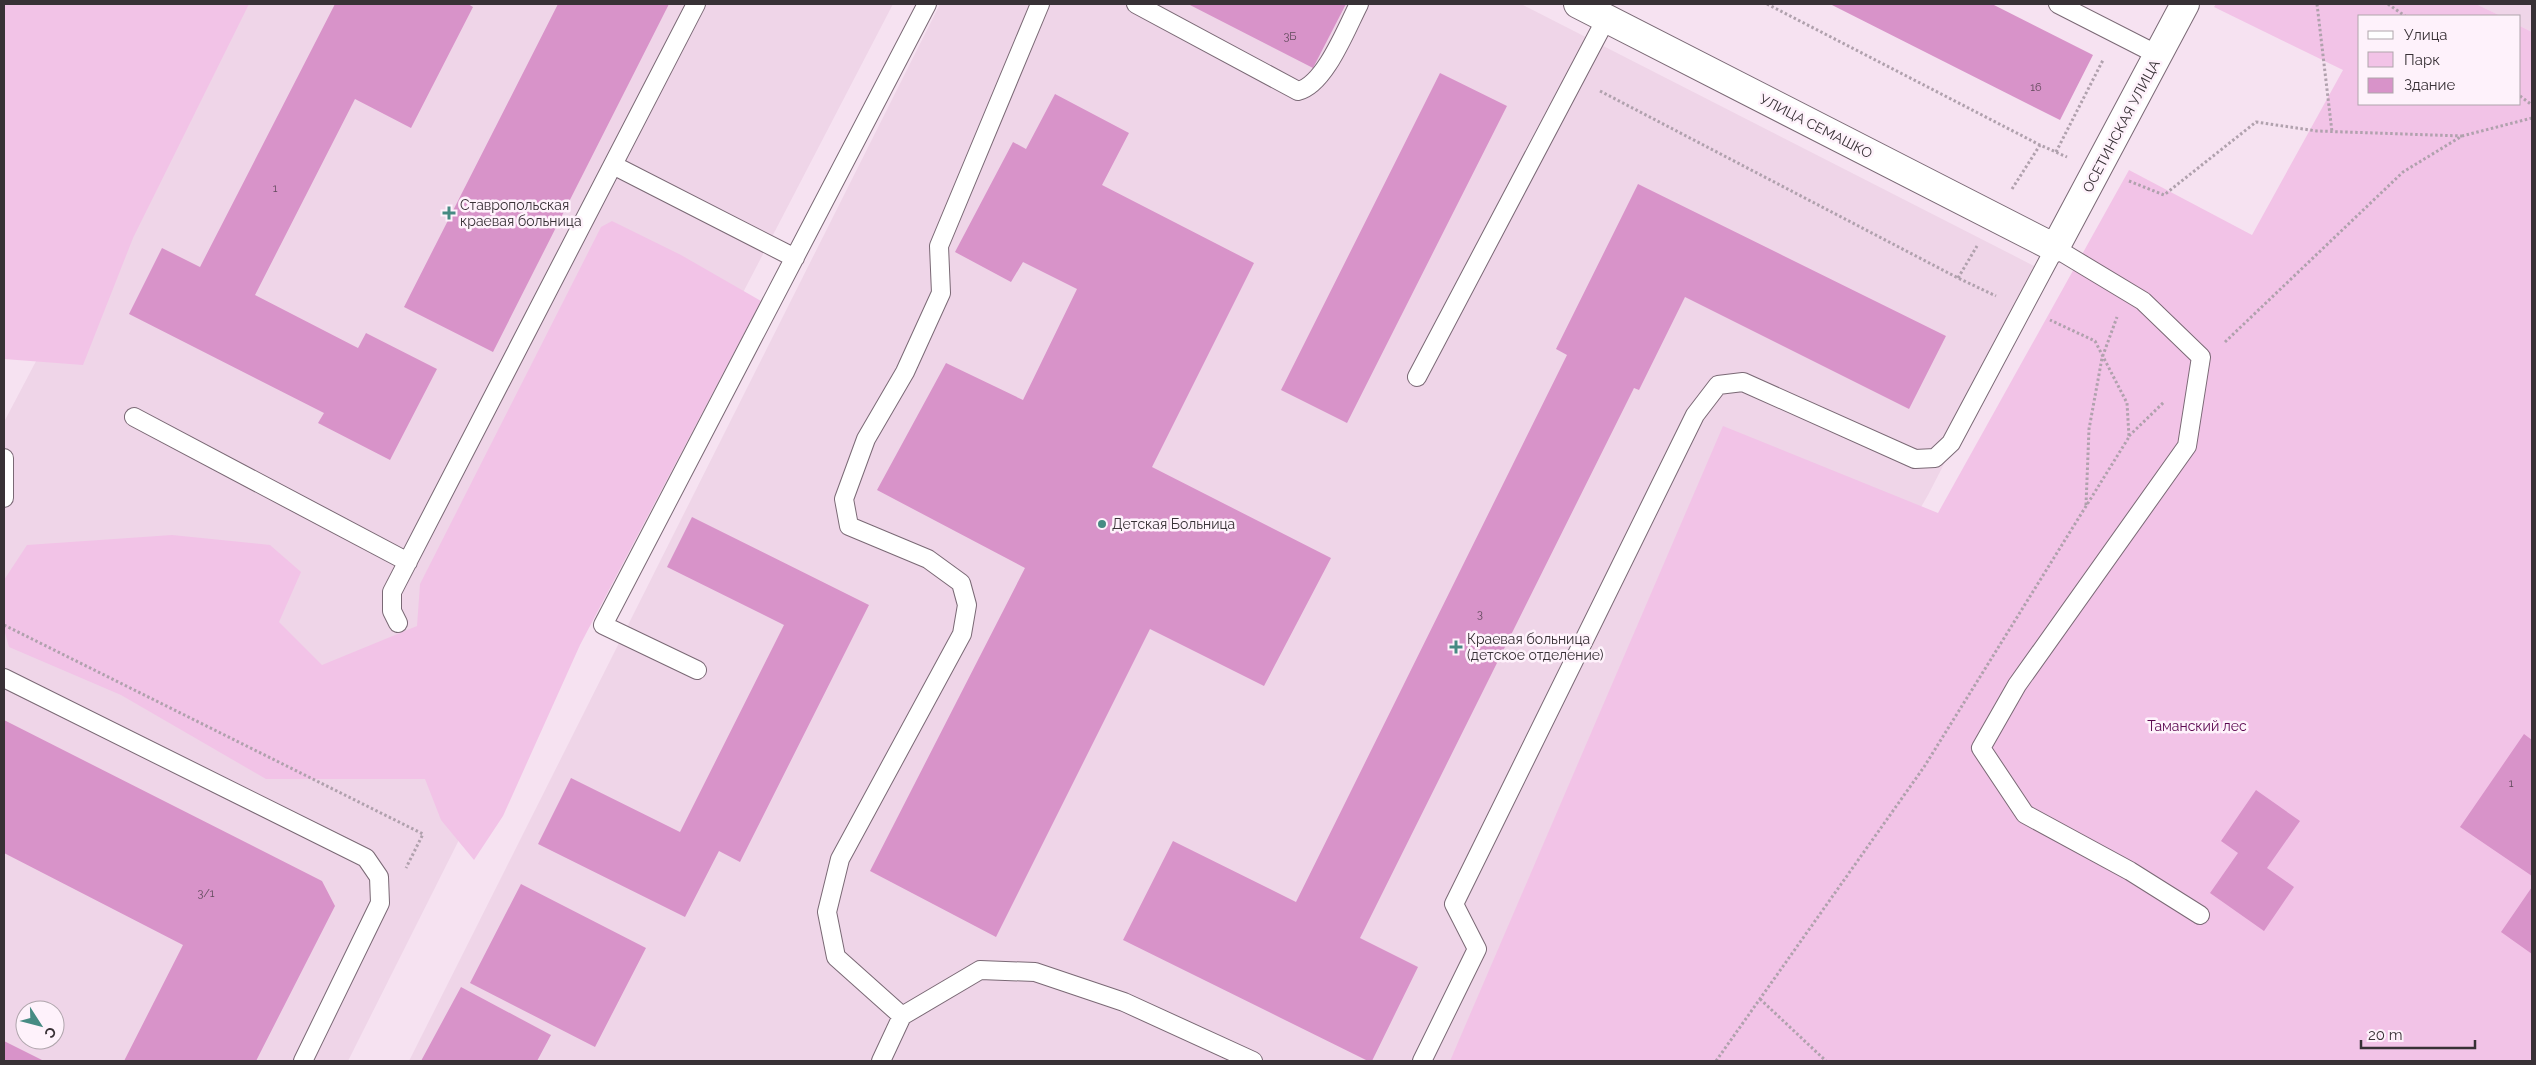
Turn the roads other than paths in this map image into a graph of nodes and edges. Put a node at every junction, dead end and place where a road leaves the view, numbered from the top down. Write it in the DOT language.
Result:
graph roads {
  1 [pos="696,4"];
  2 [pos="927,4"];
  3 [pos="1040,4"];
  4 [pos="1136,4"];
  5 [pos="1359,4"];
  6 [pos="2058,4"];
  7 [pos="2185,4"];
  8 [pos="1597,10"];
  9 [pos="2158,55"];
  10 [pos="613,165"];
  11 [pos="2055,248"];
  12 [pos="795,258"];
  13 [pos="1416,377"];
  14 [pos="134,417"];
  15 [pos="4,458"];
  16 [pos="4,498"];
  17 [pos="408,562"];
  18 [pos="398,623"];
  19 [pos="697,670"];
  20 [pos="4,678"];
  21 [pos="2200,915"];
  22 [pos="902,1016"];
  23 [pos="303,1061"];
  24 [pos="881,1061"];
  25 [pos="1253,1061"];
  26 [pos="1422,1061"];
  1 -- 10 [label="lane"];
  2 -- 12 [label="lane"];
  3 -- 22 [label="lane"];
  4 -- 5 [label="lane"];
  6 -- 9 [label="lane"];
  7 -- 9 [label="street, ОСЕТИНСКАЯ УЛИЦА"];
  8 -- 11 [label="street, УЛИЦА СЕМАШКО"];
  8 -- 13 [label="lane"];
  9 -- 11 [label="street, ОСЕТИНСКАЯ УЛИЦА"];
  10 -- 12 [label="lane"];
  10 -- 17 [label="lane"];
  11 -- 21 [label="lane"];
  11 -- 26 [label="lane"];
  12 -- 19 [label="lane"];
  14 -- 17 [label="lane"];
  15 -- 16 [label="lane"];
  17 -- 18 [label="lane"];
  20 -- 23 [label="lane"];
  22 -- 24 [label="lane"];
  22 -- 25 [label="lane"];
}
